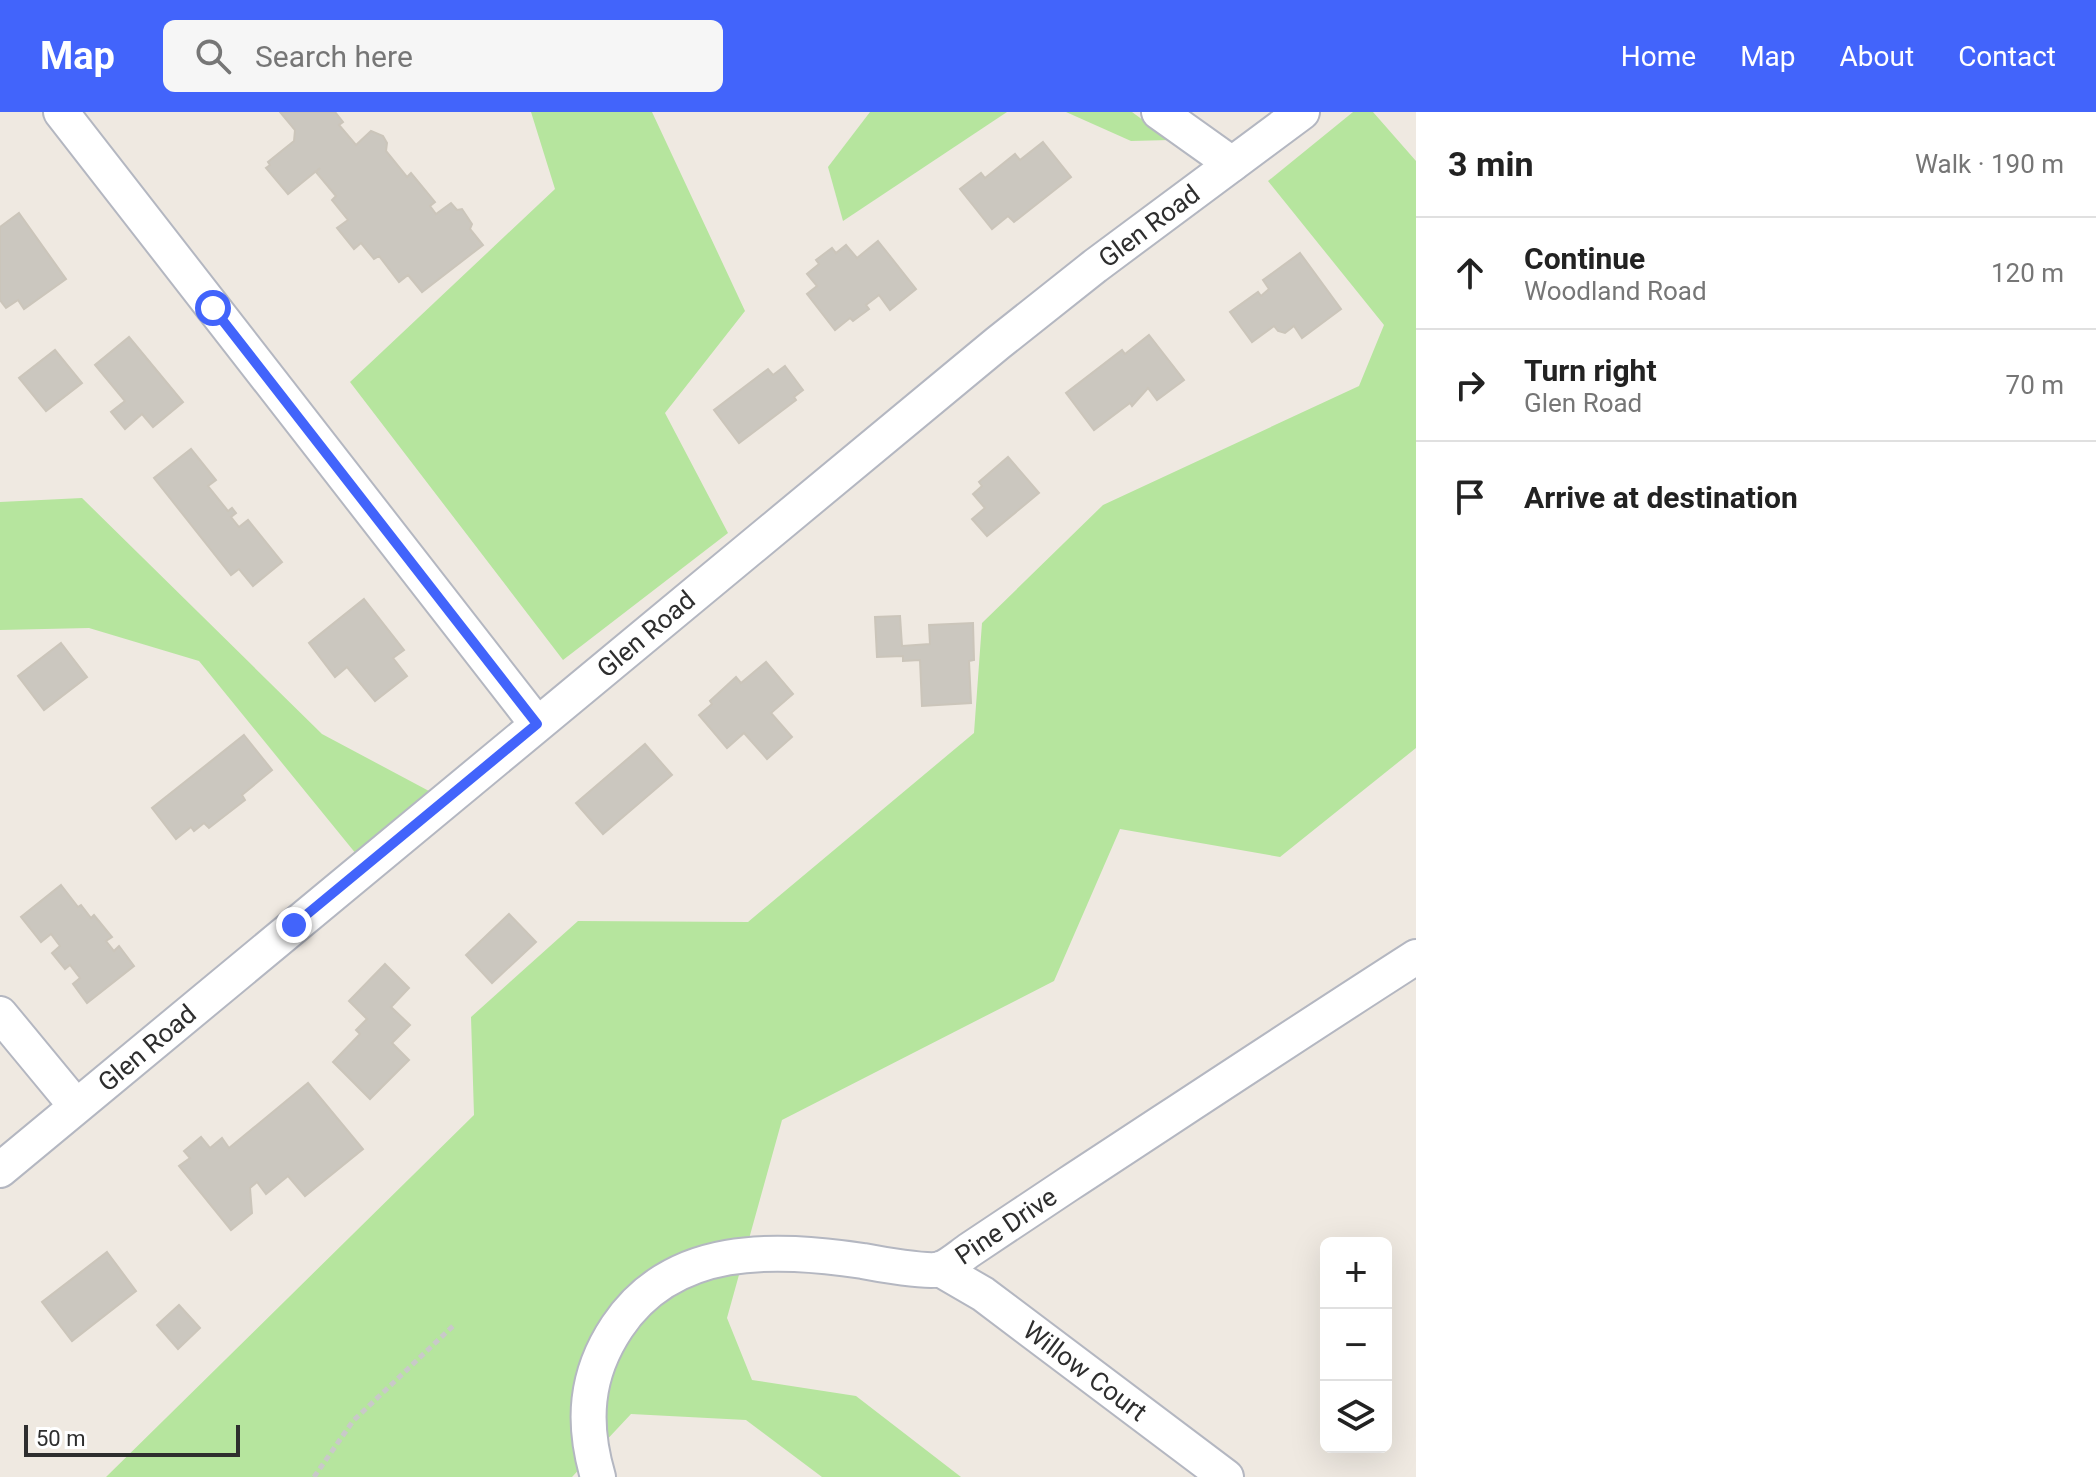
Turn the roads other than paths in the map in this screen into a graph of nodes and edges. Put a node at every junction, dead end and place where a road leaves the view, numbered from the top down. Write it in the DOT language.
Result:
graph roads {
  1 [pos="61,112"];
  2 [pos="1159,112"];
  3 [pos="1302,112"];
  4 [pos="1232,164"];
  5 [pos="537,724"];
  6 [pos="1416,957"];
  7 [pos="0,1014"];
  8 [pos="76,1106"];
  9 [pos="0,1170"];
  10 [pos="940,1269"];
  11 [pos="598,1477"];
  12 [pos="1226,1477"];
  1 -- 5 [label="street"];
  2 -- 4 [label="street"];
  3 -- 4 [label="street, Glen Road"];
  4 -- 5 [label="street, Glen Road"];
  5 -- 8 [label="street, Glen Road"];
  6 -- 10 [label="street, Pine Drive"];
  7 -- 8 [label="street"];
  8 -- 9 [label="street, Glen Road"];
  10 -- 11 [label="street, Pine Drive"];
  10 -- 12 [label="street, Willow Court"];
}
